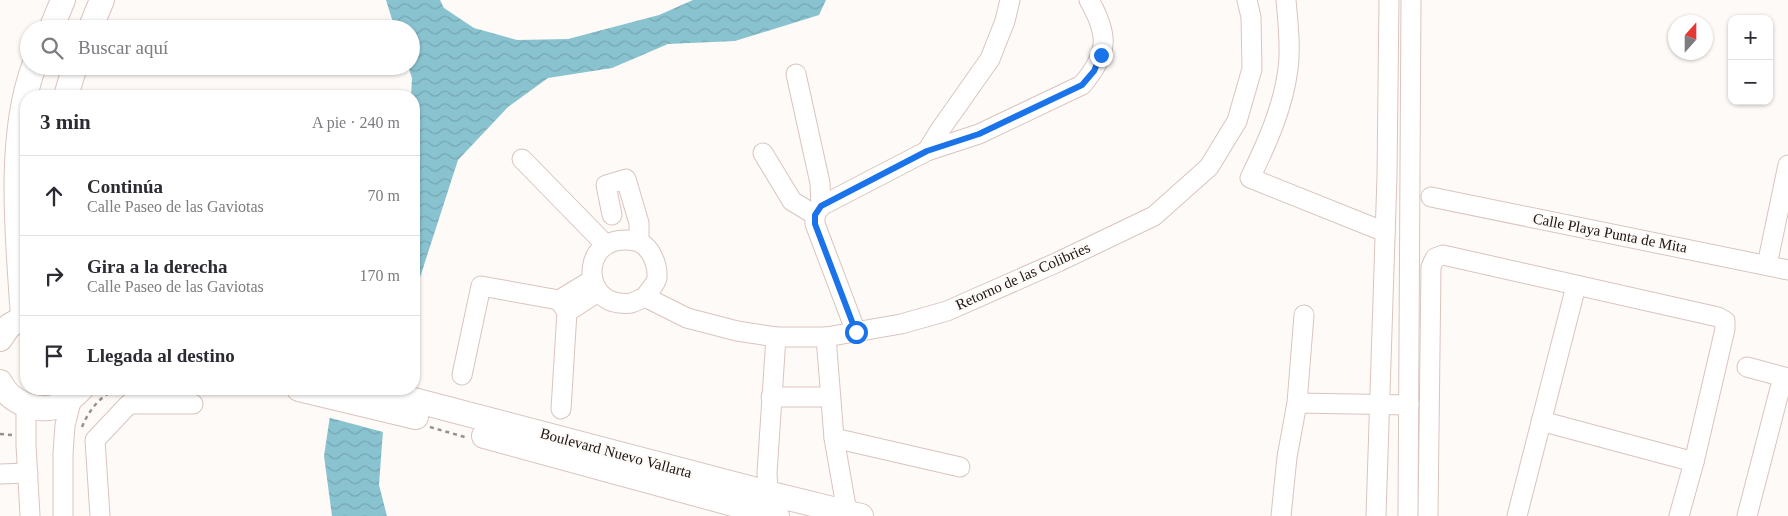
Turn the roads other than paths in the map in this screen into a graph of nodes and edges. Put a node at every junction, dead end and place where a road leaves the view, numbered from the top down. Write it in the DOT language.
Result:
graph roads {
  1 [pos="63,0"];
  2 [pos="102,0"];
  3 [pos="1010,0"];
  4 [pos="1089,0"];
  5 [pos="1247,0"];
  6 [pos="1286,0"];
  7 [pos="1390,0"];
  8 [pos="1411,0"];
  9 [pos="54,20"];
  10 [pos="94,20"];
  11 [pos="796,74"];
  12 [pos="32,75"];
  13 [pos="72,75"];
  14 [pos="28,90"];
  15 [pos="68,90"];
  16 [pos="20,131"];
  17 [pos="927,151"];
  18 [pos="763,153"];
  19 [pos="522,159"];
  20 [pos="1788,165"];
  21 [pos="1431,197"];
  22 [pos="818,210"];
  23 [pos="612,215"];
  24 [pos="1385,232"];
  25 [pos="639,242"];
  26 [pos="605,244"];
  27 [pos="20,252"];
  28 [pos="1767,265"];
  29 [pos="1788,270"];
  30 [pos="595,286"];
  31 [pos="1576,286"];
  32 [pos="645,297"];
  33 [pos="563,306"];
  34 [pos="1304,315"];
  35 [pos="20,319"];
  36 [pos="856,332"];
  37 [pos="776,337"];
  38 [pos="826,338"];
  39 [pos="0,339"];
  40 [pos="1747,367"];
  41 [pos="462,375"];
  42 [pos="1785,377"];
  43 [pos="0,382"];
  44 [pos="74,395"];
  45 [pos="76,395"];
  46 [pos="332,395"];
  47 [pos="386,395"];
  48 [pos="771,396"];
  49 [pos="830,397"];
  50 [pos="1297,403"];
  51 [pos="193,404"];
  52 [pos="1380,404"];
  53 [pos="26,405"];
  54 [pos="1409,405"];
  55 [pos="561,409"];
  56 [pos="425,411"];
  57 [pos="1541,421"];
  58 [pos="834,438"];
  59 [pos="1694,462"];
  60 [pos="960,467"];
  61 [pos="0,474"];
  62 [pos="28,481"];
  63 [pos="770,507"];
  64 [pos="851,515"];
  65 [pos="17,516"];
  66 [pos="30,516"];
  67 [pos="63,516"];
  68 [pos="100,516"];
  69 [pos="1282,516"];
  70 [pos="1376,516"];
  71 [pos="1408,516"];
  72 [pos="1428,516"];
  73 [pos="1517,516"];
  74 [pos="1679,516"];
  75 [pos="1747,516"];
  1 -- 9 [label="main road"];
  2 -- 10 [label="main road"];
  3 -- 17 [label="street"];
  4 -- 17 [label="street"];
  5 -- 36 [label="street, Retorno de las Colibries"];
  6 -- 24 [label="street"];
  7 -- 24 [label="street"];
  8 -- 54 [label="street"];
  11 -- 22 [label="street"];
  12 -- 14 [label="main road"];
  13 -- 15 [label="main road"];
  16 -- 27 [label="main road"];
  17 -- 22 [label="street"];
  18 -- 22 [label="street"];
  19 -- 26 [label="street"];
  20 -- 28 [label="street"];
  21 -- 28 [label="street, Calle Playa Punta de Mita"];
  22 -- 36 [label="street"];
  23 -- 25 [label="street"];
  24 -- 52 [label="street"];
  25 -- 26 [label="street"];
  25 -- 32 [label="street"];
  26 -- 30 [label="street"];
  28 -- 29 [label="street, Calle Playa Punta de Mita"];
  30 -- 32 [label="street"];
  30 -- 33 [label="street"];
  31 -- 57 [label="street"];
  31 -- 59 [label="street"];
  31 -- 72 [label="street"];
  32 -- 37 [label="street, Retorno de las Colibries"];
  33 -- 41 [label="street"];
  33 -- 55 [label="street"];
  34 -- 50 [label="street"];
  35 -- 39 [label="main road"];
  36 -- 38 [label="street, Retorno de las Colibries"];
  37 -- 38 [label="street, Retorno de las Colibries"];
  37 -- 48 [label="street"];
  38 -- 49 [label="street"];
  40 -- 42 [label="street"];
  42 -- 75 [label="street"];
  43 -- 53 [label="main road"];
  44 -- 53 [label="main road"];
  45 -- 67 [label="street"];
  46 -- 56 [label="main road, Boulevard Nuevo Vallarta"];
  47 -- 56 [label="main road, Boulevard Nuevo Vallarta"];
  48 -- 49 [label="street"];
  48 -- 63 [label="street"];
  49 -- 58 [label="street"];
  50 -- 52 [label="street"];
  50 -- 69 [label="street"];
  51 -- 68 [label="street"];
  52 -- 54 [label="street"];
  52 -- 70 [label="street"];
  53 -- 62 [label="street"];
  54 -- 71 [label="street"];
  56 -- 63 [label="main road, Boulevard Nuevo Vallarta"];
  57 -- 59 [label="street"];
  57 -- 73 [label="street"];
  58 -- 60 [label="street"];
  58 -- 64 [label="street"];
  59 -- 74 [label="street"];
  61 -- 62 [label="street"];
  62 -- 65 [label="street"];
  62 -- 66 [label="street"];
  63 -- 64 [label="main road, Boulevard Nuevo Vallarta"];
}
